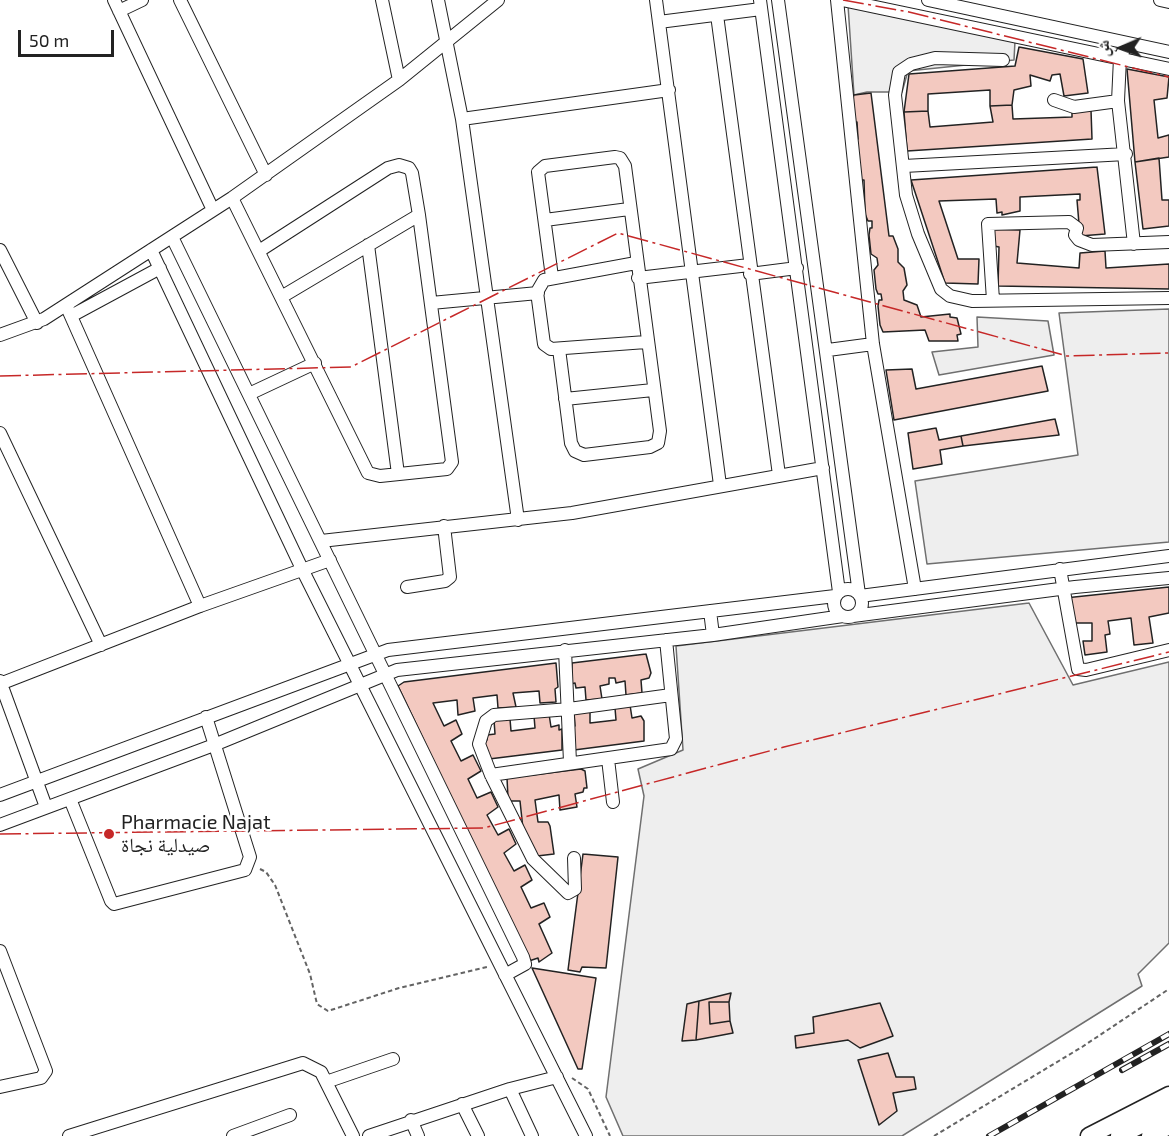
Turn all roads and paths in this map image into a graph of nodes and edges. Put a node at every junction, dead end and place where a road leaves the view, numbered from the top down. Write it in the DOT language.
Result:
graph roads {
  1 [pos="142,0"];
  2 [pos="180,0"];
  3 [pos="382,0"];
  4 [pos="438,0"];
  5 [pos="498,0"];
  6 [pos="656,0"];
  7 [pos="778,0"];
  8 [pos="837,0"];
  9 [pos="842,0"];
  10 [pos="929,0"];
  11 [pos="1160,0"];
  12 [pos="1169,2"];
  13 [pos="760,5"];
  14 [pos="117,6"];
  15 [pos="717,15"];
  16 [pos="929,20"];
  17 [pos="659,22"];
  18 [pos="447,43"];
  19 [pos="1128,43"];
  20 [pos="1169,52"];
  21 [pos="1120,58"];
  22 [pos="1003,60"];
  23 [pos="1169,69"];
  24 [pos="399,80"];
  25 [pos="669,90"];
  26 [pos="1054,100"];
  27 [pos="1118,101"];
  28 [pos="462,119"];
  29 [pos="1126,154"];
  30 [pos="904,166"];
  31 [pos="266,175"];
  32 [pos="232,198"];
  33 [pos="629,209"];
  34 [pos="213,210"];
  35 [pos="418,215"];
  36 [pos="545,220"];
  37 [pos="172,237"];
  38 [pos="1169,242"];
  39 [pos="1134,244"];
  40 [pos="368,245"];
  41 [pos="0,250"];
  42 [pos="152,250"];
  43 [pos="259,251"];
  44 [pos="636,263"];
  45 [pos="160,268"];
  46 [pos="797,268"];
  47 [pos="749,269"];
  48 [pos="692,272"];
  49 [pos="552,277"];
  50 [pos="638,278"];
  51 [pos="538,293"];
  52 [pos="283,296"];
  53 [pos="1169,298"];
  54 [pos="487,299"];
  55 [pos="993,300"];
  56 [pos="431,303"];
  57 [pos="68,311"];
  58 [pos="37,323"];
  59 [pos="0,335"];
  60 [pos="806,341"];
  61 [pos="646,342"];
  62 [pos="873,344"];
  63 [pos="559,349"];
  64 [pos="828,350"];
  65 [pos="315,363"];
  66 [pos="809,363"];
  67 [pos="653,390"];
  68 [pos="249,394"];
  69 [pos="565,399"];
  70 [pos="0,434"];
  71 [pos="823,468"];
  72 [pos="398,474"];
  73 [pos="778,475"];
  74 [pos="720,485"];
  75 [pos="518,520"];
  76 [pos="444,526"];
  77 [pos="321,541"];
  78 [pos="1169,556"];
  79 [pos="330,560"];
  80 [pos="1059,569"];
  81 [pos="303,571"];
  82 [pos="1169,578"];
  83 [pos="407,587"];
  84 [pos="915,589"];
  85 [pos="1062,589"];
  86 [pos="837,594"];
  87 [pos="860,595"];
  88 [pos="200,606"];
  89 [pos="710,611"];
  90 [pos="848,616"];
  91 [pos="551,630"];
  92 [pos="713,634"];
  93 [pos="666,640"];
  94 [pos="101,645"];
  95 [pos="1169,650"];
  96 [pos="559,651"];
  97 [pos="375,654"];
  98 [pos="350,663"];
  99 [pos="384,675"];
  100 [pos="0,683"];
  101 [pos="361,685"];
  102 [pos="671,695"];
  103 [pos="568,709"];
  104 [pos="206,717"];
  105 [pos="214,745"];
  106 [pos="608,759"];
  107 [pos="570,762"];
  108 [pos="491,775"];
  109 [pos="37,781"];
  110 [pos="0,795"];
  111 [pos="70,799"];
  112 [pos="613,802"];
  113 [pos="46,807"];
  114 [pos="0,825"];
  115 [pos="574,858"];
  116 [pos="249,863"];
  117 [pos="0,951"];
  118 [pos="503,969"];
  119 [pos="1169,989"];
  120 [pos="393,1059"];
  121 [pos="557,1077"];
  122 [pos="326,1082"];
  123 [pos="0,1087"];
  124 [pos="510,1089"];
  125 [pos="1169,1095"];
  126 [pos="462,1104"];
  127 [pos="1169,1111"];
  128 [pos="290,1114"];
  129 [pos="411,1120"];
  130 [pos="1169,1126"];
  131 [pos="69,1136"];
  132 [pos="233,1136"];
  133 [pos="353,1136"];
  134 [pos="369,1136"];
  135 [pos="418,1136"];
  136 [pos="478,1136"];
  137 [pos="532,1136"];
  138 [pos="586,1136"];
  139 [pos="610,1136"];
  140 [pos="934,1136"];
  141 [pos="1089,1136"];
  142 [pos="1119,1136"];
  143 [pos="1150,1136"];
  1 -- 14 [label="street"];
  2 -- 31 [label="street"];
  3 -- 24 [label="street"];
  4 -- 18 [label="street"];
  5 -- 18 [label="street"];
  6 -- 17 [label="street"];
  7 -- 64 [label="street"];
  8 -- 62 [label="street"];
  9 -- 16 [label="street"];
  10 -- 16 [label="street"];
  10 -- 19 [label="street"];
  11 -- 12 [label="street"];
  13 -- 15 [label="street"];
  13 -- 46 [label="street"];
  14 -- 34 [label="street"];
  15 -- 17 [label="street"];
  15 -- 47 [label="street"];
  16 -- 21 [label="street"];
  17 -- 25 [label="street"];
  18 -- 24 [label="street"];
  18 -- 28 [label="street"];
  19 -- 20 [label="street"];
  19 -- 21 [label="street"];
  21 -- 23 [label="street"];
  21 -- 27 [label="street"];
  22 -- 30 [label="street"];
  24 -- 31 [label="street"];
  25 -- 28 [label="street"];
  25 -- 48 [label="street"];
  26 -- 27 [label="street"];
  27 -- 29 [label="street"];
  28 -- 54 [label="street"];
  29 -- 30 [label="street"];
  29 -- 39 [label="street"];
  30 -- 55 [label="street"];
  31 -- 32 [label="street"];
  32 -- 34 [label="street"];
  32 -- 43 [label="street"];
  33 -- 36 [label="street"];
  33 -- 36 [label="street"];
  33 -- 44 [label="street"];
  34 -- 37 [label="street"];
  35 -- 40 [label="street"];
  35 -- 43 [label="street"];
  35 -- 56 [label="street"];
  36 -- 49 [label="street"];
  37 -- 42 [label="street"];
  37 -- 68 [label="street"];
  38 -- 39 [label="street"];
  39 -- 55 [label="street"];
  40 -- 52 [label="street"];
  40 -- 72 [label="street"];
  41 -- 58 [label="street"];
  42 -- 45 [label="street"];
  42 -- 57 [label="street"];
  43 -- 52 [label="street"];
  44 -- 49 [label="street"];
  44 -- 50 [label="street"];
  45 -- 57 [label="street"];
  45 -- 81 [label="street"];
  46 -- 47 [label="street"];
  46 -- 60 [label="street"];
  47 -- 48 [label="street"];
  47 -- 73 [label="street"];
  48 -- 50 [label="street"];
  48 -- 74 [label="street"];
  49 -- 51 [label="street"];
  50 -- 61 [label="street"];
  51 -- 54 [label="street"];
  51 -- 63 [label="street"];
  52 -- 65 [label="street"];
  53 -- 55 [label="street"];
  54 -- 56 [label="street"];
  54 -- 75 [label="street"];
  56 -- 72 [label="street"];
  57 -- 58 [label="street"];
  57 -- 88 [label="street"];
  58 -- 59 [label="street"];
  60 -- 64 [label="street"];
  60 -- 66 [label="street"];
  61 -- 63 [label="street"];
  61 -- 67 [label="street"];
  62 -- 64 [label="street"];
  62 -- 84 [label="street"];
  63 -- 69 [label="street"];
  64 -- 66 [label="street"];
  64 -- 87 [label="street"];
  65 -- 68 [label="street"];
  65 -- 72 [label="street"];
  66 -- 71 [label="street"];
  67 -- 69 [label="street"];
  67 -- 69 [label="street"];
  68 -- 77 [label="street"];
  70 -- 94 [label="street"];
  71 -- 73 [label="street"];
  71 -- 86 [label="street"];
  73 -- 74 [label="street"];
  74 -- 75 [label="street"];
  75 -- 76 [label="street"];
  76 -- 77 [label="street"];
  76 -- 83 [label="street"];
  77 -- 79 [label="street"];
  78 -- 80 [label="street"];
  79 -- 81 [label="street"];
  79 -- 97 [label="street"];
  80 -- 84 [label="street"];
  80 -- 85 [label="street"];
  81 -- 88 [label="street"];
  81 -- 98 [label="street"];
  82 -- 85 [label="street"];
  84 -- 87 [label="street"];
  85 -- 90 [label="street"];
  85 -- 95 [label="street"];
  86 -- 87 [label="street"];
  86 -- 89 [label="street"];
  86 -- 90 [label="street"];
  87 -- 90 [label="street"];
  88 -- 94 [label="street"];
  89 -- 91 [label="street"];
  89 -- 92 [label="street"];
  90 -- 92 [label="street"];
  91 -- 96 [label="street"];
  91 -- 97 [label="street"];
  92 -- 93 [label="street"];
  93 -- 96 [label="street"];
  93 -- 102 [label="street"];
  94 -- 100 [label="street"];
  96 -- 99 [label="street"];
  96 -- 103 [label="street"];
  97 -- 98 [label="street"];
  97 -- 99 [label="street"];
  98 -- 101 [label="street"];
  98 -- 104 [label="street"];
  99 -- 101 [label="street"];
  99 -- 118 [label="street"];
  100 -- 109 [label="street"];
  101 -- 105 [label="street"];
  101 -- 118 [label="street"];
  102 -- 103 [label="street"];
  102 -- 106 [label="street"];
  103 -- 107 [label="street"];
  103 -- 108 [label="street"];
  104 -- 105 [label="street"];
  104 -- 109 [label="street"];
  105 -- 111 [label="street"];
  105 -- 116 [label="street"];
  106 -- 107 [label="street"];
  106 -- 112 [label="street"];
  107 -- 108 [label="street"];
  108 -- 115 [label="street"];
  109 -- 110 [label="street"];
  109 -- 113 [label="street"];
  111 -- 113 [label="street"];
  111 -- 116 [label="street"];
  113 -- 114 [label="street"];
  116 -- 118 [label="path"];
  117 -- 123 [label="street"];
  118 -- 121 [label="street"];
  119 -- 140 [label="path"];
  120 -- 122 [label="street"];
  121 -- 124 [label="street"];
  121 -- 138 [label="street"];
  121 -- 139 [label="path"];
  122 -- 131 [label="street"];
  122 -- 133 [label="street"];
  124 -- 126 [label="street"];
  124 -- 137 [label="street"];
  125 -- 141 [label="street"];
  126 -- 129 [label="street"];
  126 -- 136 [label="street"];
  127 -- 142 [label="street"];
  128 -- 132 [label="street"];
  129 -- 134 [label="street"];
  129 -- 135 [label="street"];
  130 -- 143 [label="street"];
}
